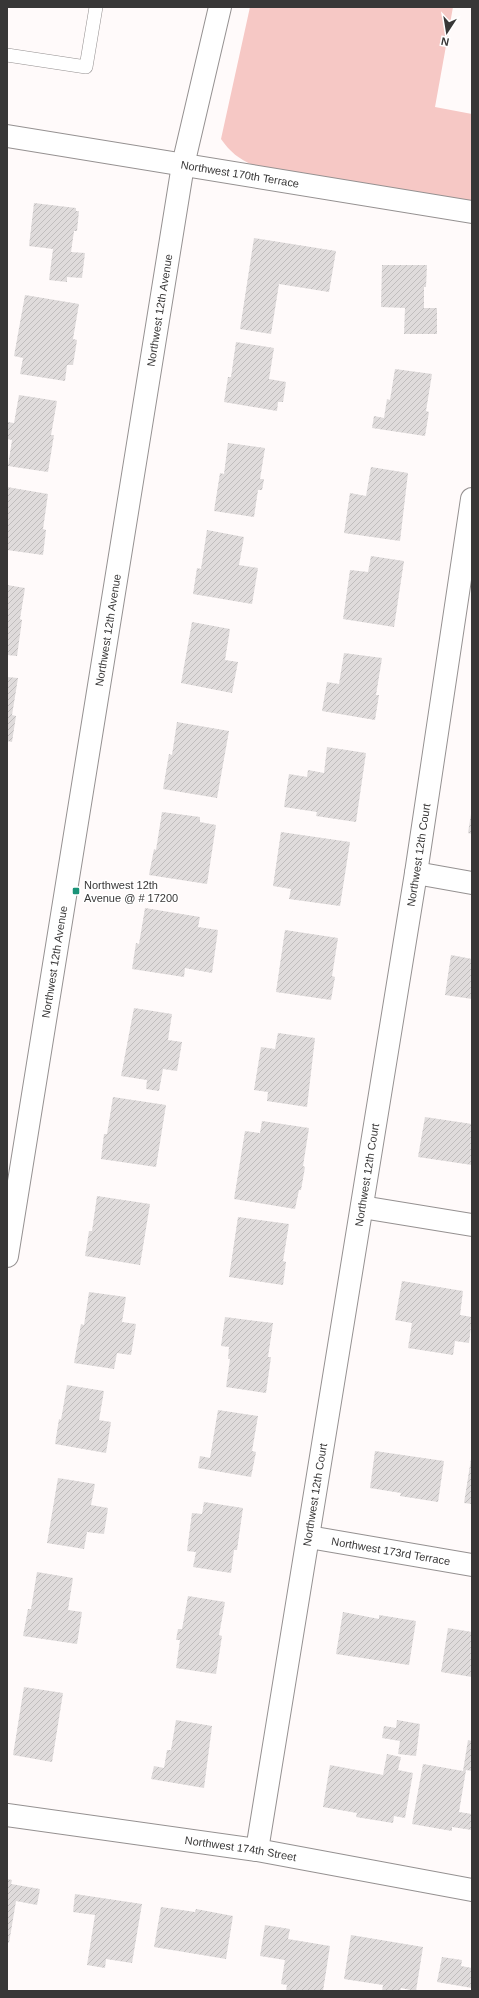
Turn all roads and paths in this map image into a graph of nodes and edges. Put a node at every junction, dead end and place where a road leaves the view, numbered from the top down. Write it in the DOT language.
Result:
graph roads {
  1 [pos="96,7"];
  2 [pos="220,7"];
  3 [pos="7,55"];
  4 [pos="7,136"];
  5 [pos="183,166"];
  6 [pos="472,212"];
  7 [pos="472,498"];
  8 [pos="467,559"];
  9 [pos="416,873"];
  10 [pos="472,883"];
  11 [pos="362,1206"];
  12 [pos="472,1225"];
  13 [pos="7,1256"];
  14 [pos="309,1537"];
  15 [pos="472,1565"];
  16 [pos="7,1815"];
  17 [pos="257,1850"];
  18 [pos="472,1890"];
  1 -- 3 [label="lane"];
  2 -- 5 [label="street, Northwest 12th Avenue"];
  4 -- 5 [label="street, Northwest 170th Terrace"];
  5 -- 6 [label="street, Northwest 170th Terrace"];
  5 -- 13 [label="street, Northwest 12th Avenue"];
  7 -- 8 [label="street, Northwest 12th Court"];
  8 -- 9 [label="street, Northwest 12th Court"];
  9 -- 10 [label="street"];
  9 -- 11 [label="street, Northwest 12th Court"];
  11 -- 12 [label="street"];
  11 -- 14 [label="street, Northwest 12th Court"];
  14 -- 15 [label="street, Northwest 173rd Terrace"];
  14 -- 17 [label="street, Northwest 12th Court"];
  16 -- 17 [label="street, Northwest 174th Street"];
  17 -- 18 [label="street, Northwest 174th Street"];
}
